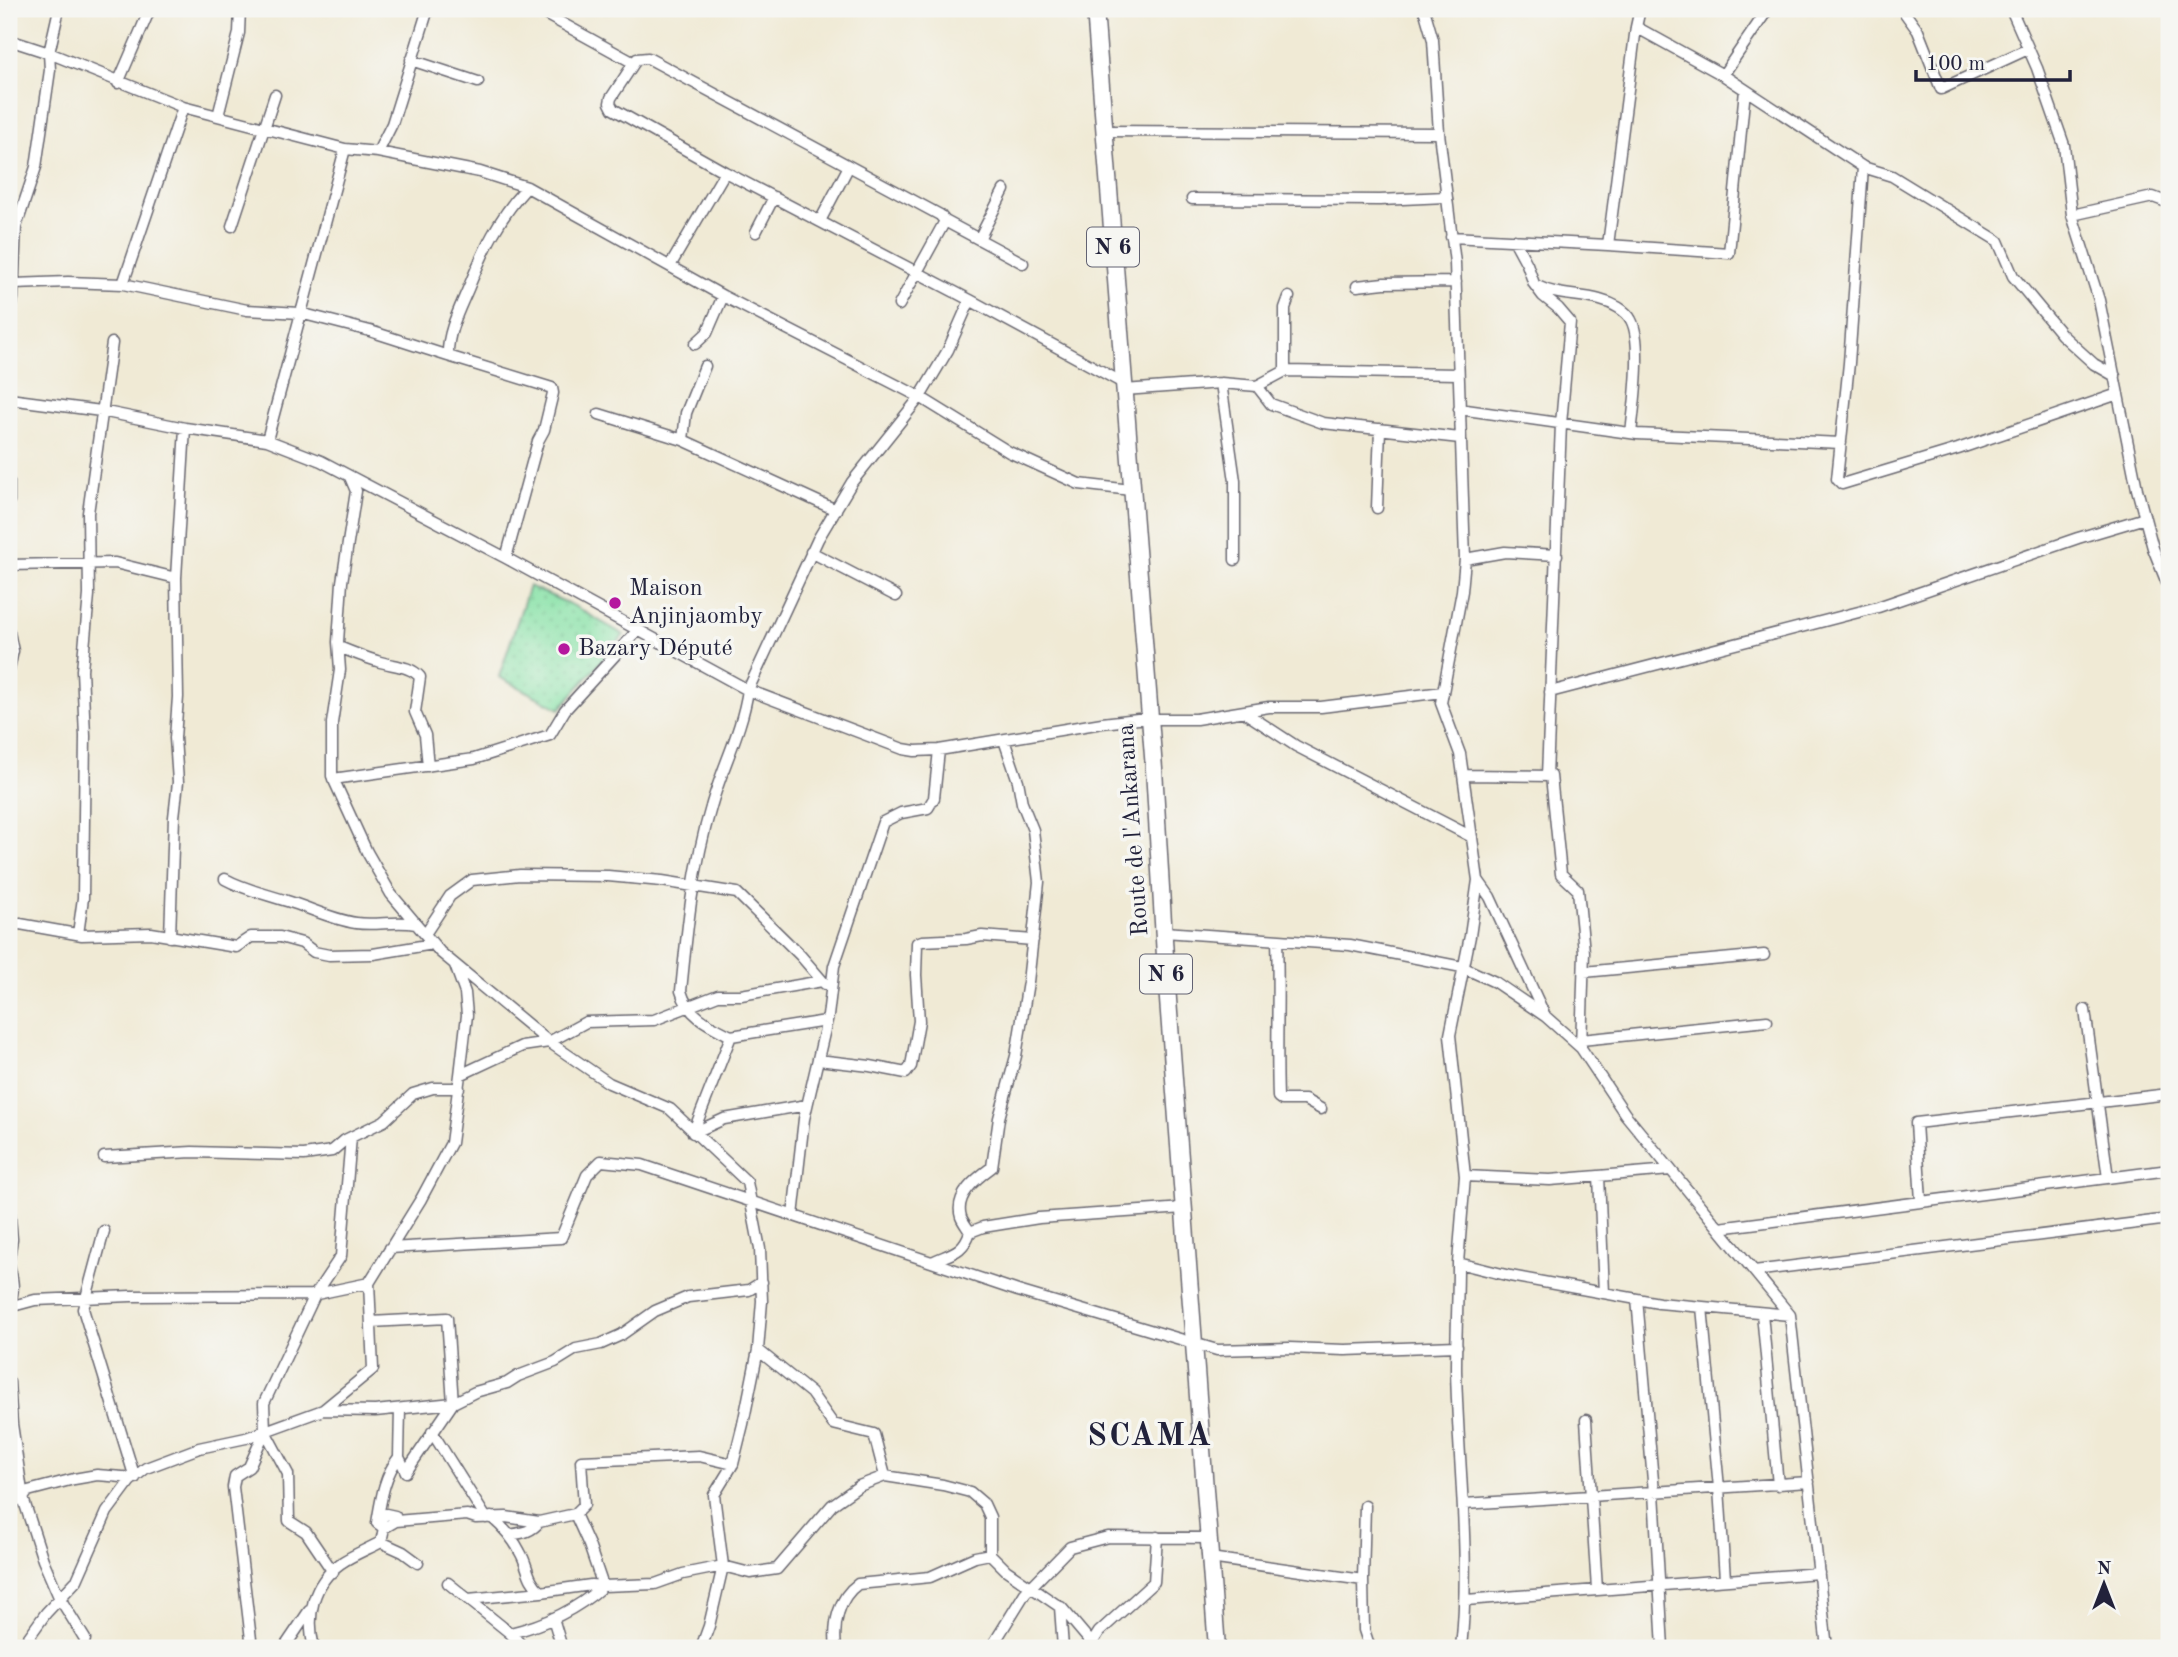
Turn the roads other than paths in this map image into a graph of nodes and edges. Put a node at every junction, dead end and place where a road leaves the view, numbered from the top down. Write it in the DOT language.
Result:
graph roads {
  1 [pos="59,9"];
  2 [pos="150,9"];
  3 [pos="240,9"];
  4 [pos="428,9"];
  5 [pos="536,9"];
  6 [pos="1094,9"];
  7 [pos="1424,9"];
  8 [pos="1640,9"];
  9 [pos="1902,9"];
  10 [pos="2011,9"];
  11 [pos="1765,10"];
  12 [pos="1636,27"];
  13 [pos="9,40"];
  14 [pos="2028,49"];
  15 [pos="49,54"];
  16 [pos="411,60"];
  17 [pos="634,63"];
  18 [pos="1723,75"];
  19 [pos="478,82"];
  20 [pos="118,83"];
  21 [pos="1745,90"];
  22 [pos="275,95"];
  23 [pos="183,107"];
  24 [pos="218,116"];
  25 [pos="265,128"];
  26 [pos="1103,131"];
  27 [pos="1438,133"];
  28 [pos="345,149"];
  29 [pos="378,152"];
  30 [pos="849,166"];
  31 [pos="1863,167"];
  32 [pos="725,172"];
  33 [pos="527,187"];
  34 [pos="1004,190"];
  35 [pos="774,197"];
  36 [pos="1446,197"];
  37 [pos="1192,199"];
  38 [pos="2169,203"];
  39 [pos="2072,215"];
  40 [pos="14,217"];
  41 [pos="820,221"];
  42 [pos="945,221"];
  43 [pos="232,226"];
  44 [pos="756,232"];
  45 [pos="1451,237"];
  46 [pos="979,239"];
  47 [pos="1514,240"];
  48 [pos="1608,245"];
  49 [pos="1023,262"];
  50 [pos="670,266"];
  51 [pos="918,271"];
  52 [pos="1455,282"];
  53 [pos="14,284"];
  54 [pos="123,284"];
  55 [pos="1534,284"];
  56 [pos="1357,286"];
  57 [pos="723,296"];
  58 [pos="1289,297"];
  59 [pos="970,300"];
  60 [pos="899,305"];
  61 [pos="300,313"];
  62 [pos="9,321"];
  63 [pos="112,343"];
  64 [pos="695,344"];
  65 [pos="448,356"];
  66 [pos="705,366"];
  67 [pos="1285,371"];
  68 [pos="1458,374"];
  69 [pos="2115,376"];
  70 [pos="1222,383"];
  71 [pos="1257,386"];
  72 [pos="1124,387"];
  73 [pos="2118,394"];
  74 [pos="919,397"];
  75 [pos="10,399"];
  76 [pos="1459,409"];
  77 [pos="101,411"];
  78 [pos="599,414"];
  79 [pos="1561,424"];
  80 [pos="185,428"];
  81 [pos="1380,429"];
  82 [pos="1631,433"];
  83 [pos="9,435"];
  84 [pos="1460,438"];
  85 [pos="267,440"];
  86 [pos="683,440"];
  87 [pos="1841,443"];
  88 [pos="350,477"];
  89 [pos="9,482"];
  90 [pos="1131,490"];
  91 [pos="9,501"];
  92 [pos="1377,508"];
  93 [pos="836,510"];
  94 [pos="2145,518"];
  95 [pos="811,552"];
  96 [pos="1557,555"];
  97 [pos="506,558"];
  98 [pos="1465,559"];
  99 [pos="1235,560"];
  100 [pos="9,565"];
  101 [pos="88,565"];
  102 [pos="176,578"];
  103 [pos="2169,588"];
  104 [pos="896,596"];
  105 [pos="638,630"];
  106 [pos="9,632"];
  107 [pos="339,647"];
  108 [pos="9,669"];
  109 [pos="748,690"];
  110 [pos="1443,692"];
  111 [pos="1550,692"];
  112 [pos="1244,712"];
  113 [pos="1149,719"];
  114 [pos="1004,740"];
  115 [pos="939,750"];
  116 [pos="428,766"];
  117 [pos="1463,775"];
  118 [pos="1546,776"];
  119 [pos="333,779"];
  120 [pos="1472,837"];
  121 [pos="225,879"];
  122 [pos="1478,880"];
  123 [pos="692,885"];
  124 [pos="416,924"];
  125 [pos="9,925"];
  126 [pos="1164,932"];
  127 [pos="78,934"];
  128 [pos="425,934"];
  129 [pos="170,937"];
  130 [pos="1033,940"];
  131 [pos="1278,940"];
  132 [pos="433,944"];
  133 [pos="1764,955"];
  134 [pos="455,965"];
  135 [pos="1462,967"];
  136 [pos="1584,972"];
  137 [pos="822,981"];
  138 [pos="831,991"];
  139 [pos="689,1008"];
  140 [pos="2085,1010"];
  141 [pos="1545,1016"];
  142 [pos="827,1021"];
  143 [pos="1767,1021"];
  144 [pos="731,1036"];
  145 [pos="549,1042"];
  146 [pos="1581,1044"];
  147 [pos="818,1060"];
  148 [pos="460,1075"];
  149 [pos="458,1088"];
  150 [pos="2169,1094"];
  151 [pos="2098,1103"];
  152 [pos="807,1105"];
  153 [pos="1321,1109"];
  154 [pos="694,1133"];
  155 [pos="351,1137"];
  156 [pos="104,1157"];
  157 [pos="1671,1170"];
  158 [pos="2169,1170"];
  159 [pos="1465,1176"];
  160 [pos="1599,1176"];
  161 [pos="2108,1178"];
  162 [pos="752,1201"];
  163 [pos="1921,1201"];
  164 [pos="9,1206"];
  165 [pos="1184,1208"];
  166 [pos="793,1216"];
  167 [pos="2169,1219"];
  168 [pos="1719,1228"];
  169 [pos="104,1231"];
  170 [pos="970,1231"];
  171 [pos="390,1248"];
  172 [pos="9,1258"];
  173 [pos="932,1262"];
  174 [pos="1458,1263"];
  175 [pos="9,1265"];
  176 [pos="1754,1271"];
  177 [pos="762,1282"];
  178 [pos="369,1283"];
  179 [pos="1604,1293"];
  180 [pos="315,1295"];
  181 [pos="85,1298"];
  182 [pos="1637,1299"];
  183 [pos="9,1304"];
  184 [pos="1702,1307"];
  185 [pos="1762,1313"];
  186 [pos="1790,1315"];
  187 [pos="371,1322"];
  188 [pos="1194,1344"];
  189 [pos="1457,1346"];
  190 [pos="758,1350"];
  191 [pos="9,1382"];
  192 [pos="453,1403"];
  193 [pos="400,1409"];
  194 [pos="323,1410"];
  195 [pos="1586,1420"];
  196 [pos="265,1431"];
  197 [pos="432,1432"];
  198 [pos="399,1457"];
  199 [pos="733,1464"];
  200 [pos="885,1476"];
  201 [pos="135,1478"];
  202 [pos="1809,1482"];
  203 [pos="1778,1485"];
  204 [pos="1719,1488"];
  205 [pos="1654,1492"];
  206 [pos="1590,1496"];
  207 [pos="23,1498"];
  208 [pos="9,1503"];
  209 [pos="1464,1504"];
  210 [pos="1365,1506"];
  211 [pos="575,1514"];
  212 [pos="488,1518"];
  213 [pos="539,1522"];
  214 [pos="380,1526"];
  215 [pos="525,1532"];
  216 [pos="509,1535"];
  217 [pos="1157,1537"];
  218 [pos="1208,1538"];
  219 [pos="380,1542"];
  220 [pos="519,1550"];
  221 [pos="990,1553"];
  222 [pos="1210,1558"];
  223 [pos="418,1563"];
  224 [pos="723,1566"];
  225 [pos="333,1572"];
  226 [pos="1819,1573"];
  227 [pos="1363,1580"];
  228 [pos="1725,1580"];
  229 [pos="448,1583"];
  230 [pos="1659,1584"];
  231 [pos="603,1586"];
  232 [pos="1030,1587"];
  233 [pos="1597,1589"];
  234 [pos="541,1591"];
  235 [pos="59,1597"];
  236 [pos="468,1599"];
  237 [pos="1466,1600"];
  238 [pos="1060,1607"];
  239 [pos="310,1611"];
  240 [pos="553,1618"];
  241 [pos="510,1633"];
  242 [pos="1092,1647"];
  243 [pos="22,1648"];
  244 [pos="83,1648"];
  245 [pos="252,1648"];
  246 [pos="284,1648"];
  247 [pos="314,1648"];
  248 [pos="524,1648"];
  249 [pos="562,1648"];
  250 [pos="701,1648"];
  251 [pos="836,1648"];
  252 [pos="991,1648"];
  253 [pos="1063,1648"];
  254 [pos="1217,1648"];
  255 [pos="1370,1648"];
  256 [pos="1461,1648"];
  257 [pos="1663,1648"];
  258 [pos="1827,1648"];
  1 -- 15 [label="street"];
  2 -- 20 [label="street"];
  3 -- 24 [label="street"];
  4 -- 16 [label="street"];
  5 -- 17 [label="street"];
  6 -- 26 [label="main road, Route de l'Ankarana / N 6"];
  7 -- 27 [label="street"];
  8 -- 12 [label="street"];
  9 -- 14 [label="street"];
  10 -- 14 [label="street"];
  11 -- 18 [label="street"];
  12 -- 18 [label="street"];
  12 -- 48 [label="street"];
  13 -- 15 [label="street"];
  14 -- 39 [label="street"];
  15 -- 20 [label="street"];
  15 -- 40 [label="street"];
  16 -- 19 [label="street"];
  16 -- 29 [label="street"];
  17 -- 30 [label="street"];
  17 -- 32 [label="street"];
  18 -- 21 [label="street"];
  20 -- 23 [label="street"];
  21 -- 31 [label="street"];
  21 -- 48 [label="street"];
  22 -- 25 [label="street"];
  23 -- 24 [label="street"];
  23 -- 54 [label="street"];
  24 -- 25 [label="street"];
  25 -- 28 [label="street"];
  25 -- 43 [label="street"];
  26 -- 27 [label="street"];
  26 -- 72 [label="main road, Route de l'Ankarana / N 6"];
  27 -- 36 [label="street"];
  28 -- 29 [label="street"];
  28 -- 61 [label="street"];
  29 -- 33 [label="street"];
  30 -- 41 [label="street"];
  30 -- 42 [label="street"];
  31 -- 69 [label="street"];
  31 -- 87 [label="street"];
  32 -- 35 [label="street"];
  32 -- 50 [label="street"];
  33 -- 50 [label="street"];
  33 -- 65 [label="street"];
  34 -- 46 [label="street"];
  35 -- 41 [label="street"];
  35 -- 44 [label="street"];
  36 -- 37 [label="street"];
  36 -- 45 [label="street"];
  38 -- 39 [label="street"];
  39 -- 69 [label="street"];
  40 -- 53 [label="street"];
  41 -- 51 [label="street"];
  42 -- 46 [label="street"];
  42 -- 51 [label="street"];
  45 -- 47 [label="street"];
  45 -- 52 [label="street"];
  46 -- 49 [label="street"];
  47 -- 48 [label="street"];
  47 -- 55 [label="street"];
  50 -- 57 [label="street"];
  51 -- 59 [label="street"];
  51 -- 60 [label="street"];
  52 -- 56 [label="street"];
  52 -- 68 [label="street"];
  53 -- 54 [label="street"];
  53 -- 62 [label="street"];
  54 -- 61 [label="street"];
  55 -- 79 [label="street"];
  55 -- 82 [label="street"];
  57 -- 64 [label="street"];
  57 -- 74 [label="street"];
  58 -- 67 [label="street"];
  59 -- 72 [label="street"];
  59 -- 74 [label="street"];
  61 -- 65 [label="street"];
  61 -- 85 [label="street"];
  63 -- 77 [label="street"];
  65 -- 97 [label="street"];
  66 -- 86 [label="street"];
  67 -- 68 [label="street"];
  67 -- 71 [label="street"];
  68 -- 76 [label="street"];
  69 -- 73 [label="street"];
  70 -- 71 [label="street"];
  70 -- 72 [label="street"];
  70 -- 99 [label="street"];
  71 -- 81 [label="street"];
  72 -- 90 [label="main road, Route de l'Ankarana / N 6"];
  73 -- 87 [label="street"];
  73 -- 94 [label="street"];
  74 -- 90 [label="street"];
  74 -- 93 [label="street"];
  75 -- 77 [label="street"];
  75 -- 83 [label="street"];
  76 -- 79 [label="street"];
  76 -- 84 [label="street"];
  77 -- 80 [label="street"];
  77 -- 101 [label="street"];
  78 -- 86 [label="street"];
  79 -- 82 [label="street"];
  79 -- 96 [label="street"];
  80 -- 85 [label="street"];
  80 -- 102 [label="street"];
  81 -- 84 [label="street"];
  81 -- 92 [label="street"];
  82 -- 87 [label="street"];
  84 -- 98 [label="street"];
  85 -- 88 [label="street"];
  86 -- 93 [label="street"];
  88 -- 97 [label="street"];
  88 -- 107 [label="street"];
  89 -- 91 [label="street"];
  90 -- 113 [label="main road, Route de l'Ankarana / N 6"];
  93 -- 95 [label="street"];
  94 -- 103 [label="street"];
  94 -- 111 [label="street"];
  95 -- 104 [label="street"];
  95 -- 109 [label="street"];
  96 -- 98 [label="street"];
  96 -- 111 [label="street"];
  97 -- 105 [label="street"];
  98 -- 110 [label="street"];
  100 -- 101 [label="street"];
  101 -- 102 [label="street"];
  101 -- 127 [label="street"];
  102 -- 129 [label="street"];
  105 -- 109 [label="street"];
  105 -- 116 [label="street"];
  106 -- 108 [label="street"];
  107 -- 116 [label="street"];
  107 -- 119 [label="street"];
  109 -- 115 [label="street"];
  109 -- 123 [label="street"];
  110 -- 112 [label="street"];
  110 -- 117 [label="street"];
  111 -- 118 [label="street"];
  112 -- 113 [label="street"];
  112 -- 120 [label="street"];
  113 -- 114 [label="street"];
  113 -- 126 [label="main road, Route de l'Ankarana / N 6"];
  114 -- 115 [label="street"];
  114 -- 130 [label="street"];
  115 -- 138 [label="street"];
  116 -- 119 [label="street"];
  117 -- 118 [label="street"];
  117 -- 120 [label="street"];
  118 -- 136 [label="street"];
  119 -- 124 [label="street"];
  120 -- 122 [label="street"];
  121 -- 124 [label="street"];
  122 -- 135 [label="street"];
  122 -- 141 [label="street"];
  123 -- 128 [label="street"];
  123 -- 137 [label="street"];
  123 -- 139 [label="street"];
  124 -- 128 [label="street"];
  125 -- 127 [label="street"];
  126 -- 131 [label="street"];
  126 -- 165 [label="main road, Route de l'Ankarana / N 6"];
  127 -- 129 [label="street"];
  128 -- 132 [label="street"];
  129 -- 132 [label="street"];
  130 -- 147 [label="street"];
  130 -- 170 [label="street"];
  131 -- 135 [label="street"];
  131 -- 153 [label="street"];
  132 -- 134 [label="street"];
  133 -- 136 [label="street"];
  134 -- 145 [label="street"];
  134 -- 148 [label="street"];
  135 -- 141 [label="street"];
  135 -- 159 [label="street"];
  136 -- 146 [label="street"];
  137 -- 138 [label="street"];
  137 -- 139 [label="street"];
  138 -- 142 [label="street"];
  139 -- 144 [label="street"];
  139 -- 145 [label="street"];
  140 -- 151 [label="street"];
  141 -- 146 [label="street"];
  142 -- 144 [label="street"];
  142 -- 147 [label="street"];
  143 -- 146 [label="street"];
  144 -- 154 [label="street"];
  145 -- 148 [label="street"];
  145 -- 154 [label="street"];
  146 -- 157 [label="street"];
  147 -- 152 [label="street"];
  148 -- 149 [label="street"];
  149 -- 155 [label="street"];
  149 -- 171 [label="street"];
  150 -- 151 [label="street"];
  151 -- 161 [label="street"];
  151 -- 163 [label="street"];
  152 -- 154 [label="street"];
  152 -- 166 [label="street"];
  154 -- 162 [label="street"];
  155 -- 156 [label="street"];
  155 -- 180 [label="street"];
  157 -- 160 [label="street"];
  157 -- 168 [label="street"];
  158 -- 161 [label="street"];
  159 -- 160 [label="street"];
  159 -- 174 [label="street"];
  160 -- 179 [label="street"];
  161 -- 163 [label="street"];
  162 -- 166 [label="street"];
  162 -- 171 [label="street"];
  162 -- 177 [label="street"];
  163 -- 168 [label="street"];
  164 -- 172 [label="street"];
  165 -- 170 [label="street"];
  165 -- 188 [label="main road, Route de l'Ankarana / N 6"];
  166 -- 173 [label="street"];
  167 -- 176 [label="street"];
  168 -- 176 [label="street"];
  169 -- 181 [label="street"];
  170 -- 173 [label="street"];
  171 -- 178 [label="street"];
  173 -- 188 [label="street"];
  174 -- 179 [label="street"];
  174 -- 189 [label="street"];
  175 -- 183 [label="street"];
  176 -- 186 [label="street"];
  177 -- 190 [label="street"];
  177 -- 192 [label="street"];
  178 -- 180 [label="street"];
  178 -- 187 [label="street"];
  179 -- 182 [label="street"];
  180 -- 181 [label="street"];
  180 -- 196 [label="street"];
  181 -- 183 [label="street"];
  181 -- 201 [label="street"];
  182 -- 184 [label="street"];
  182 -- 205 [label="street"];
  184 -- 185 [label="street"];
  184 -- 204 [label="street"];
  185 -- 186 [label="street"];
  185 -- 203 [label="street"];
  186 -- 202 [label="street"];
  187 -- 192 [label="street"];
  187 -- 194 [label="street"];
  188 -- 189 [label="street"];
  188 -- 218 [label="main road, Route de l'Ankarana / N 6"];
  189 -- 209 [label="street"];
  190 -- 199 [label="street"];
  190 -- 200 [label="street"];
  191 -- 207 [label="street"];
  192 -- 193 [label="street"];
  192 -- 197 [label="street"];
  193 -- 194 [label="street"];
  193 -- 198 [label="street"];
  194 -- 196 [label="street"];
  195 -- 206 [label="street"];
  196 -- 201 [label="street"];
  196 -- 225 [label="street"];
  196 -- 245 [label="street"];
  197 -- 198 [label="street"];
  197 -- 212 [label="street"];
  198 -- 214 [label="street"];
  199 -- 211 [label="street"];
  199 -- 224 [label="street"];
  200 -- 221 [label="street"];
  200 -- 224 [label="street"];
  201 -- 207 [label="street"];
  201 -- 235 [label="street"];
  202 -- 203 [label="street"];
  202 -- 226 [label="street"];
  203 -- 204 [label="street"];
  204 -- 205 [label="street"];
  204 -- 228 [label="street"];
  205 -- 206 [label="street"];
  205 -- 230 [label="street"];
  206 -- 209 [label="street"];
  206 -- 233 [label="street"];
  207 -- 208 [label="street"];
  207 -- 235 [label="street"];
  209 -- 237 [label="street"];
  210 -- 227 [label="street"];
  211 -- 213 [label="street"];
  211 -- 231 [label="street"];
  212 -- 213 [label="street"];
  212 -- 214 [label="street"];
  212 -- 216 [label="street"];
  213 -- 215 [label="street"];
  214 -- 219 [label="street"];
  215 -- 216 [label="street"];
  215 -- 220 [label="street"];
  216 -- 220 [label="street"];
  217 -- 218 [label="street"];
  217 -- 232 [label="street"];
  217 -- 242 [label="street"];
  218 -- 222 [label="main road, Route de l'Ankarana / N 6"];
  219 -- 223 [label="street"];
  219 -- 225 [label="street"];
  220 -- 234 [label="street"];
  221 -- 232 [label="street"];
  221 -- 251 [label="street"];
  222 -- 227 [label="street"];
  222 -- 254 [label="main road, Route de l'Ankarana / N 6"];
  224 -- 231 [label="street"];
  224 -- 250 [label="street"];
  225 -- 239 [label="street"];
  226 -- 228 [label="street"];
  226 -- 258 [label="street"];
  227 -- 255 [label="street"];
  228 -- 230 [label="street"];
  229 -- 236 [label="street"];
  230 -- 233 [label="street"];
  230 -- 257 [label="street"];
  231 -- 234 [label="street"];
  231 -- 240 [label="street"];
  232 -- 238 [label="street"];
  232 -- 252 [label="street"];
  233 -- 237 [label="street"];
  234 -- 236 [label="street"];
  235 -- 243 [label="street"];
  235 -- 244 [label="street"];
  236 -- 241 [label="street"];
  237 -- 256 [label="street"];
  238 -- 242 [label="street"];
  238 -- 253 [label="street"];
  239 -- 246 [label="street"];
  239 -- 247 [label="street"];
  240 -- 241 [label="street"];
  240 -- 249 [label="street"];
  241 -- 248 [label="street"];
}
